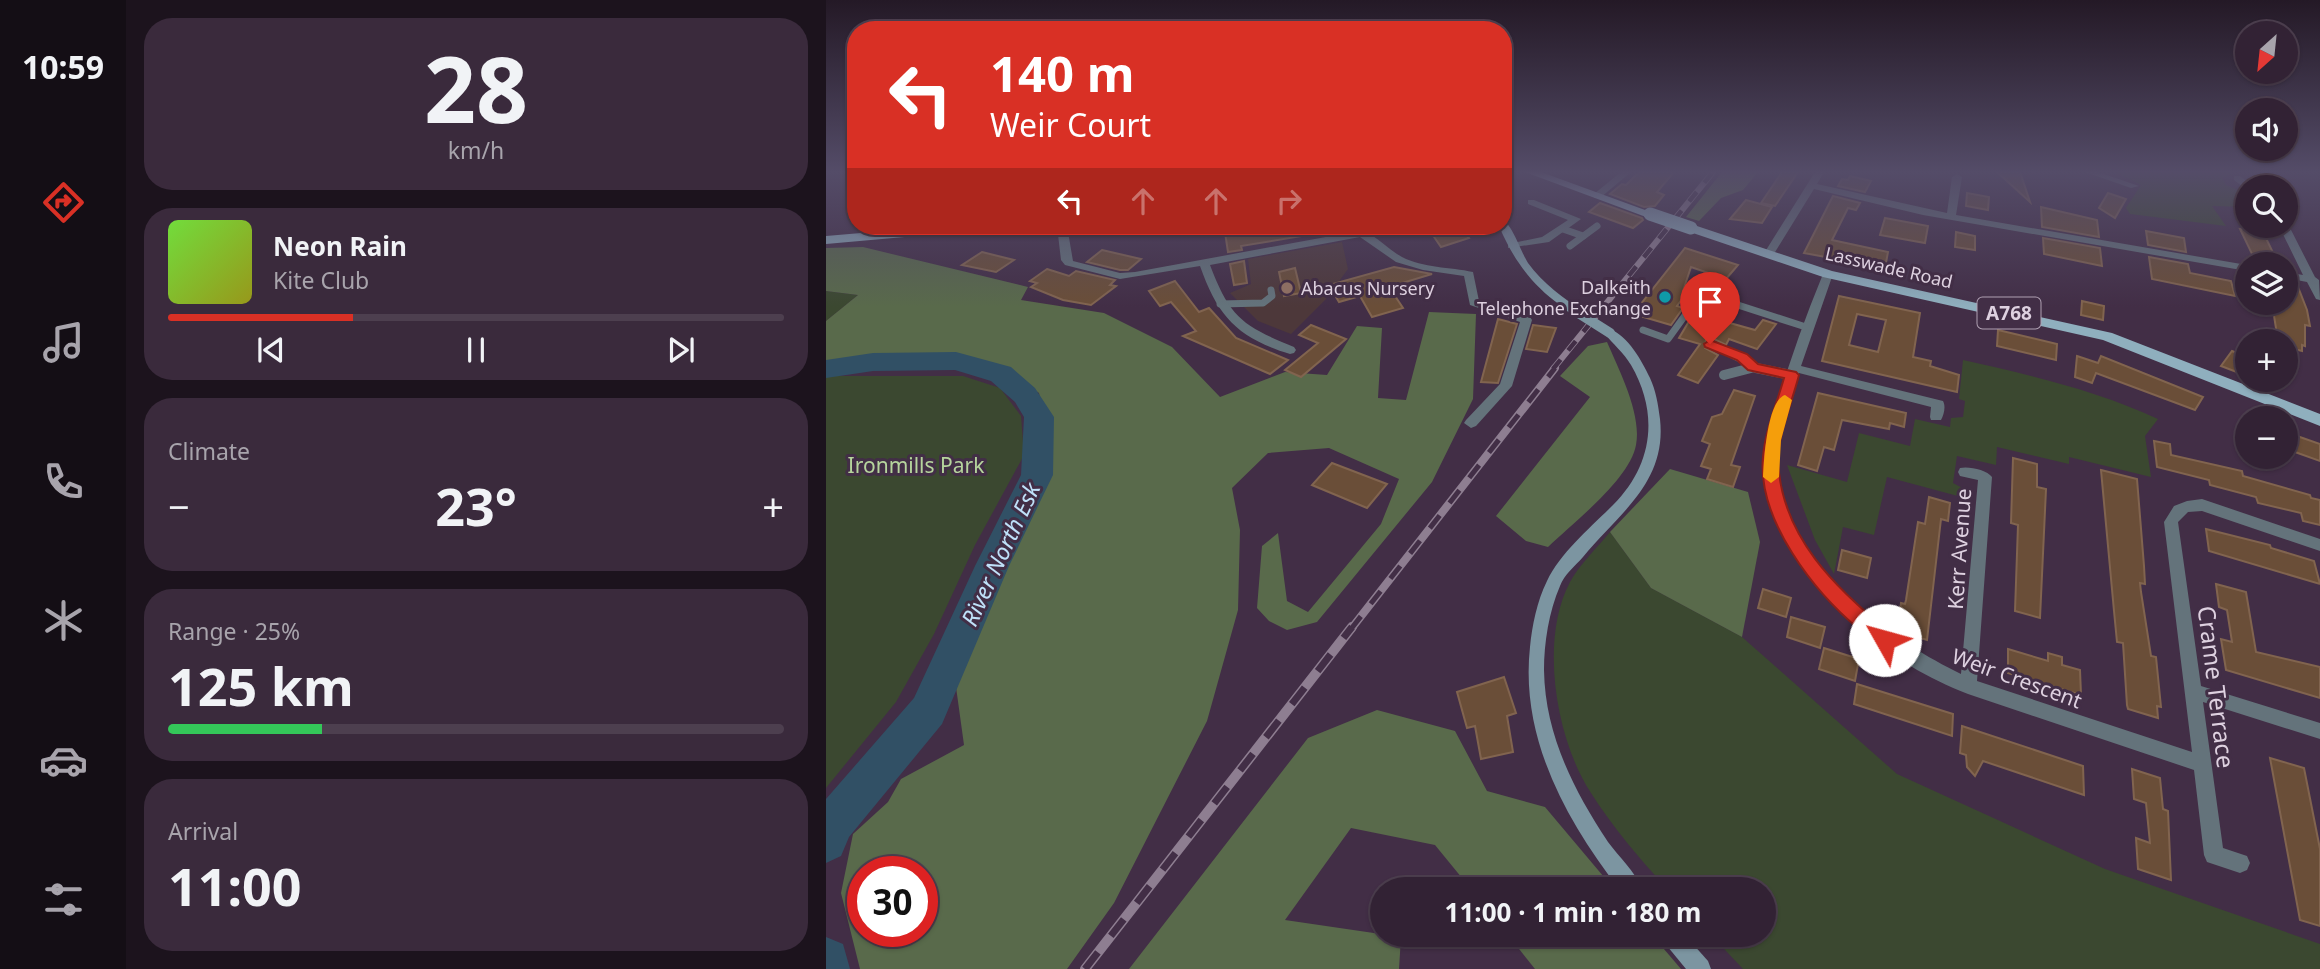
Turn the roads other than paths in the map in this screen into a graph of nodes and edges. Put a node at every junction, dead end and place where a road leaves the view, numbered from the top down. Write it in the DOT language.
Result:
graph roads {
  1 [pos="1571,217"];
  2 [pos="1659,217"];
  3 [pos="1791,217"];
  4 [pos="1952,217"];
  5 [pos="1597,226"];
  6 [pos="1563,229"];
  7 [pos="882,235"];
  8 [pos="1063,235"];
  9 [pos="1357,235"];
  10 [pos="1364,235"];
  11 [pos="1508,235"];
  12 [pos="1583,236"];
  13 [pos="2291,238"];
  14 [pos="826,240"];
  15 [pos="1512,246"];
  16 [pos="1570,246"];
  17 [pos="1768,255"];
  18 [pos="1203,264"];
  19 [pos="2235,266"];
  20 [pos="1828,274"];
  21 [pos="2298,277"];
  22 [pos="2314,280"];
  23 [pos="1271,289"];
  24 [pos="2320,297"];
  25 [pos="1220,304"];
  26 [pos="1809,328"];
  27 [pos="1643,330"];
  28 [pos="1710,344"];
  29 [pos="1290,350"];
  30 [pos="1753,367"];
  31 [pos="1793,371"];
  32 [pos="1724,375"];
  33 [pos="1936,417"];
  34 [pos="2320,421"];
  35 [pos="1471,424"];
  36 [pos="1965,472"];
  37 [pos="2320,545"];
  38 [pos="1968,686"];
  39 [pos="2192,691"];
  40 [pos="2320,731"];
  41 [pos="2202,764"];
  42 [pos="2240,863"];
  43 [pos="1623,877"];
  44 [pos="1681,947"];
  45 [pos="1700,969"];
  1 -- 6 [label="street"];
  2 -- 17 [label="main road, Lasswade Road / A768, bridge"];
  3 -- 17 [label="street"];
  4 -- 19 [label="street"];
  5 -- 12 [label="lane"];
  6 -- 12 [label="lane"];
  6 -- 15 [label="street"];
  7 -- 14 [label="main road"];
  8 -- 18 [label="street"];
  9 -- 18 [label="street"];
  10 -- 35 [label="street"];
  11 -- 15 [label="main road"];
  12 -- 16 [label="lane"];
  13 -- 22 [label="street"];
  15 -- 43 [label="main road, bridge"];
  17 -- 20 [label="main road, Lasswade Road / A768"];
  18 -- 25 [label="street"];
  20 -- 26 [label="street, Weir Crescent"];
  20 -- 34 [label="main road, Lasswade Road / A768"];
  21 -- 22 [label="street"];
  22 -- 24 [label="street"];
  23 -- 25 [label="lane"];
  25 -- 29 [label="street"];
  26 -- 27 [label="lane"];
  26 -- 31 [label="street, Weir Crescent"];
  28 -- 30 [label="lane"];
  30 -- 31 [label="lane"];
  30 -- 32 [label="lane"];
  31 -- 33 [label="street"];
  31 -- 38 [label="street, Weir Crescent"];
  36 -- 38 [label="street, Kerr Avenue"];
  37 -- 39 [label="street, Crame Terrace"];
  38 -- 41 [label="street, Weir Crescent"];
  39 -- 40 [label="street"];
  39 -- 41 [label="street, Crame Terrace"];
  41 -- 42 [label="street, Crame Terrace"];
  44 -- 45 [label="main road"];
}
